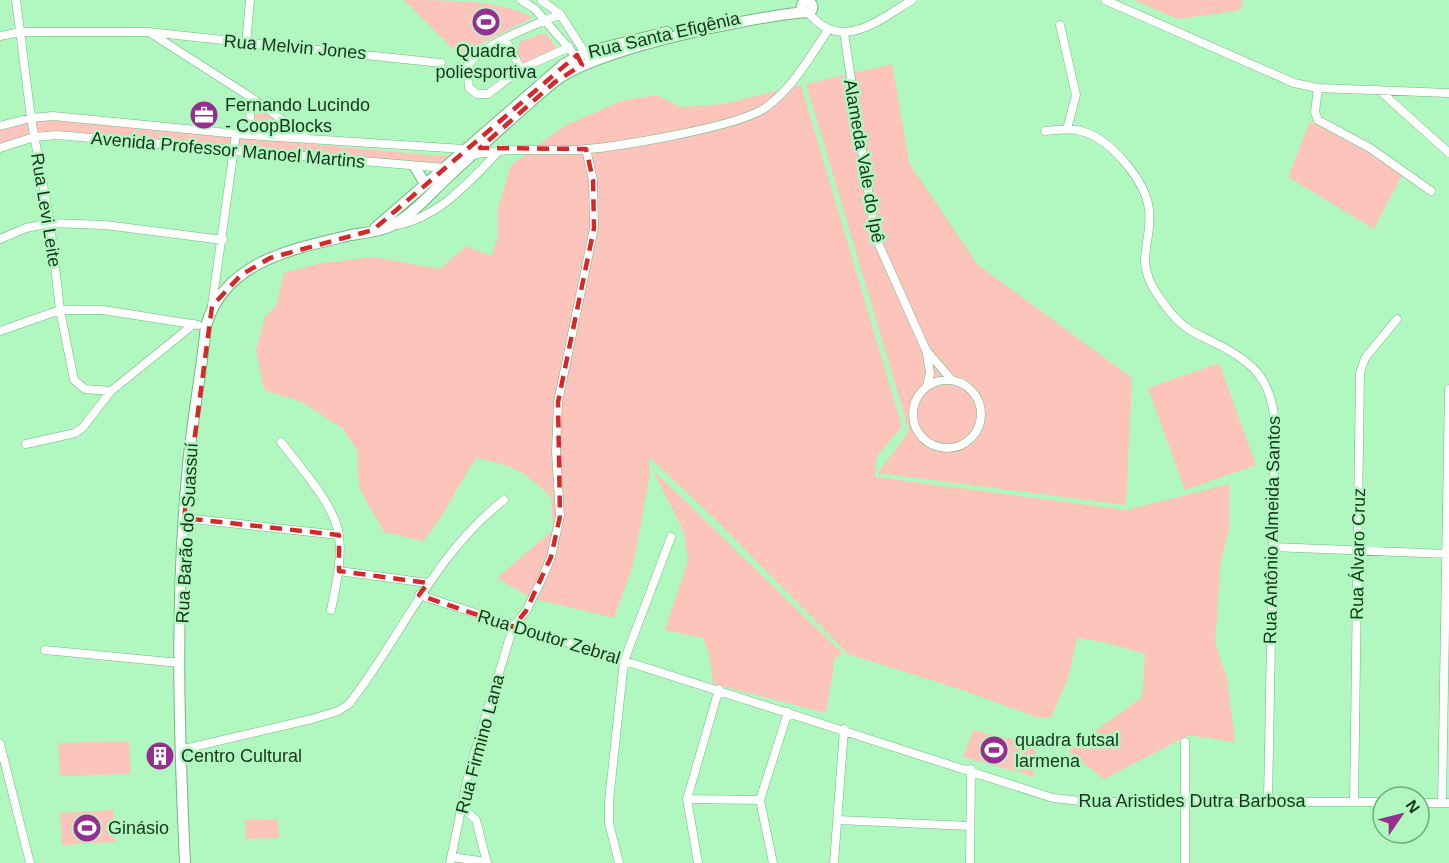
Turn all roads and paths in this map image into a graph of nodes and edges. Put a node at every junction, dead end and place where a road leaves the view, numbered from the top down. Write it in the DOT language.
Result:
graph roads {
  1 [pos="16,0"];
  2 [pos="250,0"];
  3 [pos="521,0"];
  4 [pos="541,0"];
  5 [pos="822,0"];
  6 [pos="912,0"];
  7 [pos="1105,0"];
  8 [pos="809,8"];
  9 [pos="560,14"];
  10 [pos="546,20"];
  11 [pos="1060,25"];
  12 [pos="828,30"];
  13 [pos="21,32"];
  14 [pos="148,32"];
  15 [pos="844,33"];
  16 [pos="0,36"];
  17 [pos="505,39"];
  18 [pos="246,44"];
  19 [pos="581,56"];
  20 [pos="441,63"];
  21 [pos="521,69"];
  22 [pos="1318,88"];
  23 [pos="1379,90"];
  24 [pos="1448,94"];
  25 [pos="252,98"];
  26 [pos="31,118"];
  27 [pos="0,126"];
  28 [pos="1067,129"];
  29 [pos="1045,131"];
  30 [pos="236,134"];
  31 [pos="248,135"];
  32 [pos="34,137"];
  33 [pos="310,139"];
  34 [pos="0,148"];
  35 [pos="501,149"];
  36 [pos="586,149"];
  37 [pos="235,150"];
  38 [pos="468,152"];
  39 [pos="1449,153"];
  40 [pos="415,167"];
  41 [pos="444,168"];
  42 [pos="457,169"];
  43 [pos="425,184"];
  44 [pos="1431,191"];
  45 [pos="50,223"];
  46 [pos="389,227"];
  47 [pos="373,230"];
  48 [pos="0,238"];
  49 [pos="223,240"];
  50 [pos="212,306"];
  51 [pos="60,310"];
  52 [pos="1397,319"];
  53 [pos="194,324"];
  54 [pos="206,326"];
  55 [pos="0,331"];
  56 [pos="926,350"];
  57 [pos="952,380"];
  58 [pos="927,386"];
  59 [pos="1449,389"];
  60 [pos="111,391"];
  61 [pos="281,442"];
  62 [pos="26,444"];
  63 [pos="504,500"];
  64 [pos="184,518"];
  65 [pos="339,535"];
  66 [pos="670,537"];
  67 [pos="1272,547"];
  68 [pos="1359,550"];
  69 [pos="1447,554"];
  70 [pos="339,571"];
  71 [pos="428,583"];
  72 [pos="419,595"];
  73 [pos="331,610"];
  74 [pos="513,627"];
  75 [pos="45,650"];
  76 [pos="624,661"];
  77 [pos="180,663"];
  78 [pos="719,689"];
  79 [pos="788,712"];
  80 [pos="844,729"];
  81 [pos="1185,742"];
  82 [pos="0,744"];
  83 [pos="180,750"];
  84 [pos="971,769"];
  85 [pos="687,799"];
  86 [pos="760,800"];
  87 [pos="1268,801"];
  88 [pos="1187,802"];
  89 [pos="1354,802"];
  90 [pos="1371,802"];
  91 [pos="1446,803"];
  92 [pos="462,807"];
  93 [pos="838,820"];
  94 [pos="969,826"];
  95 [pos="450,860"];
  96 [pos="487,862"];
  97 [pos="30,863"];
  98 [pos="185,863"];
  99 [pos="618,863"];
  100 [pos="698,863"];
  101 [pos="773,863"];
  102 [pos="834,863"];
  103 [pos="970,863"];
  104 [pos="1185,863"];
  1 -- 13 [label="street, Rua Levi Leite"];
  2 -- 18 [label="street"];
  3 -- 10 [label="street"];
  4 -- 9 [label="street"];
  5 -- 8 [label="main road, Rua Santa Efigênia"];
  6 -- 15 [label="street"];
  7 -- 22 [label="street"];
  8 -- 12 [label="street"];
  8 -- 19 [label="main road, Rua Santa Efigênia"];
  9 -- 10 [label="street"];
  9 -- 19 [label="street"];
  10 -- 17 [label="street"];
  10 -- 19 [label="street"];
  11 -- 28 [label="street"];
  12 -- 15 [label="street"];
  12 -- 36 [label="street, Avenida Professor Manoel Martins"];
  13 -- 14 [label="street, Rua Melvin Jones"];
  13 -- 16 [label="street, Rua Melvin Jones"];
  13 -- 26 [label="street, Rua Levi Leite"];
  14 -- 18 [label="street, Rua Melvin Jones"];
  14 -- 25 [label="street, Rua Melvin Jones"];
  15 -- 56 [label="street, Alameda Vale do Ipê"];
  17 -- 21 [label="street"];
  17 -- 21 [label="street"];
  18 -- 20 [label="street, Rua Melvin Jones"];
  19 -- 21 [label="street"];
  19 -- 38 [label="main road, Rua Santa Efigênia"];
  22 -- 23 [label="street"];
  22 -- 44 [label="street"];
  23 -- 24 [label="street"];
  23 -- 39 [label="street"];
  25 -- 31 [label="street"];
  25 -- 33 [label="street, Rua Melvin Jones"];
  26 -- 27 [label="street, Avenida Professor Manoel Martins"];
  26 -- 30 [label="street, Avenida Professor Manoel Martins"];
  26 -- 32 [label="street, Rua Levi Leite"];
  28 -- 29 [label="street, Rua Antônio Almeida Santos"];
  28 -- 67 [label="street, Rua Antônio Almeida Santos"];
  30 -- 31 [label="street, Avenida Professor Manoel Martins"];
  30 -- 37 [label="street, Rua Barão do Suassuí"];
  31 -- 33 [label="street, Avenida Professor Manoel Martins"];
  32 -- 34 [label="street, Avenida Professor Manoel Martins"];
  32 -- 37 [label="street, Avenida Professor Manoel Martins"];
  32 -- 45 [label="street, Rua Levi Leite"];
  33 -- 38 [label="street, Avenida Professor Manoel Martins"];
  35 -- 36 [label="street, Avenida Professor Manoel Martins"];
  35 -- 38 [label="street, Avenida Professor Manoel Martins"];
  35 -- 46 [label="street"];
  36 -- 74 [label="street, Rua Firmino Lana"];
  37 -- 40 [label="street, Avenida Professor Manoel Martins"];
  37 -- 49 [label="street, Rua Barão do Suassuí"];
  38 -- 41 [label="main road, Rua Santa Efigênia"];
  38 -- 42 [label="main road, Rua Santa Efigênia"];
  40 -- 41 [label="street, Avenida Professor Manoel Martins"];
  40 -- 43 [label="main road"];
  41 -- 42 [label="street, Avenida Professor Manoel Martins"];
  41 -- 43 [label="main road, Rua Santa Efigênia"];
  42 -- 46 [label="main road, Rua Santa Efigênia"];
  43 -- 47 [label="main road, Rua Santa Efigênia"];
  45 -- 48 [label="street"];
  45 -- 49 [label="street"];
  45 -- 51 [label="street, Rua Levi Leite"];
  46 -- 47 [label="main road, Rua Santa Efigênia"];
  47 -- 50 [label="main road, Rua Santa Efigênia"];
  49 -- 50 [label="street, Rua Barão do Suassuí"];
  50 -- 54 [label="main road, Rua Barão do Suassuí"];
  51 -- 53 [label="street"];
  51 -- 55 [label="street"];
  51 -- 60 [label="street, Rua Levi Leite"];
  52 -- 68 [label="street, Rua Álvaro Cruz"];
  53 -- 54 [label="street"];
  53 -- 60 [label="street"];
  54 -- 64 [label="main road, Rua Barão do Suassuí"];
  56 -- 57 [label="street, Alameda Vale do Ipê"];
  56 -- 58 [label="street, Alameda Vale do Ipê"];
  57 -- 58 [label="street"];
  57 -- 58 [label="street"];
  59 -- 69 [label="street"];
  60 -- 62 [label="street"];
  61 -- 65 [label="street"];
  63 -- 71 [label="street"];
  64 -- 65 [label="street"];
  64 -- 77 [label="main road, Rua Barão do Suassuí"];
  65 -- 70 [label="street"];
  66 -- 76 [label="street"];
  67 -- 68 [label="street"];
  67 -- 87 [label="street, Rua Antônio Almeida Santos"];
  68 -- 69 [label="street"];
  68 -- 89 [label="street, Rua Álvaro Cruz"];
  69 -- 91 [label="street"];
  70 -- 71 [label="street"];
  70 -- 73 [label="street"];
  71 -- 72 [label="street"];
  72 -- 74 [label="street, Rua Doutor Zebral"];
  72 -- 83 [label="street"];
  74 -- 76 [label="street, Rua Doutor Zebral"];
  74 -- 92 [label="street, Rua Firmino Lana"];
  75 -- 77 [label="street"];
  76 -- 78 [label="street, Rua Doutor Zebral"];
  76 -- 99 [label="street"];
  77 -- 83 [label="main road, Rua Barão do Suassuí"];
  78 -- 79 [label="street, Rua Doutor Zebral"];
  78 -- 85 [label="street"];
  79 -- 80 [label="street, Rua Doutor Zebral"];
  79 -- 86 [label="street"];
  80 -- 84 [label="street, Rua Doutor Zebral"];
  80 -- 93 [label="street"];
  81 -- 88 [label="street"];
  82 -- 97 [label="street"];
  83 -- 98 [label="main road, Rua Barão do Suassuí"];
  84 -- 88 [label="street, Rua Aristides Dutra Barbosa"];
  84 -- 94 [label="street"];
  85 -- 86 [label="street"];
  85 -- 100 [label="street"];
  86 -- 101 [label="street"];
  87 -- 88 [label="street, Rua Aristides Dutra Barbosa"];
  87 -- 89 [label="street, Rua Aristides Dutra Barbosa"];
  88 -- 104 [label="street"];
  89 -- 90 [label="street, Rua Aristides Dutra Barbosa"];
  92 -- 95 [label="street, Rua Firmino Lana"];
  92 -- 96 [label="street"];
  93 -- 94 [label="street"];
  93 -- 102 [label="street"];
  94 -- 103 [label="street"];
  95 -- 96 [label="street"];
}
